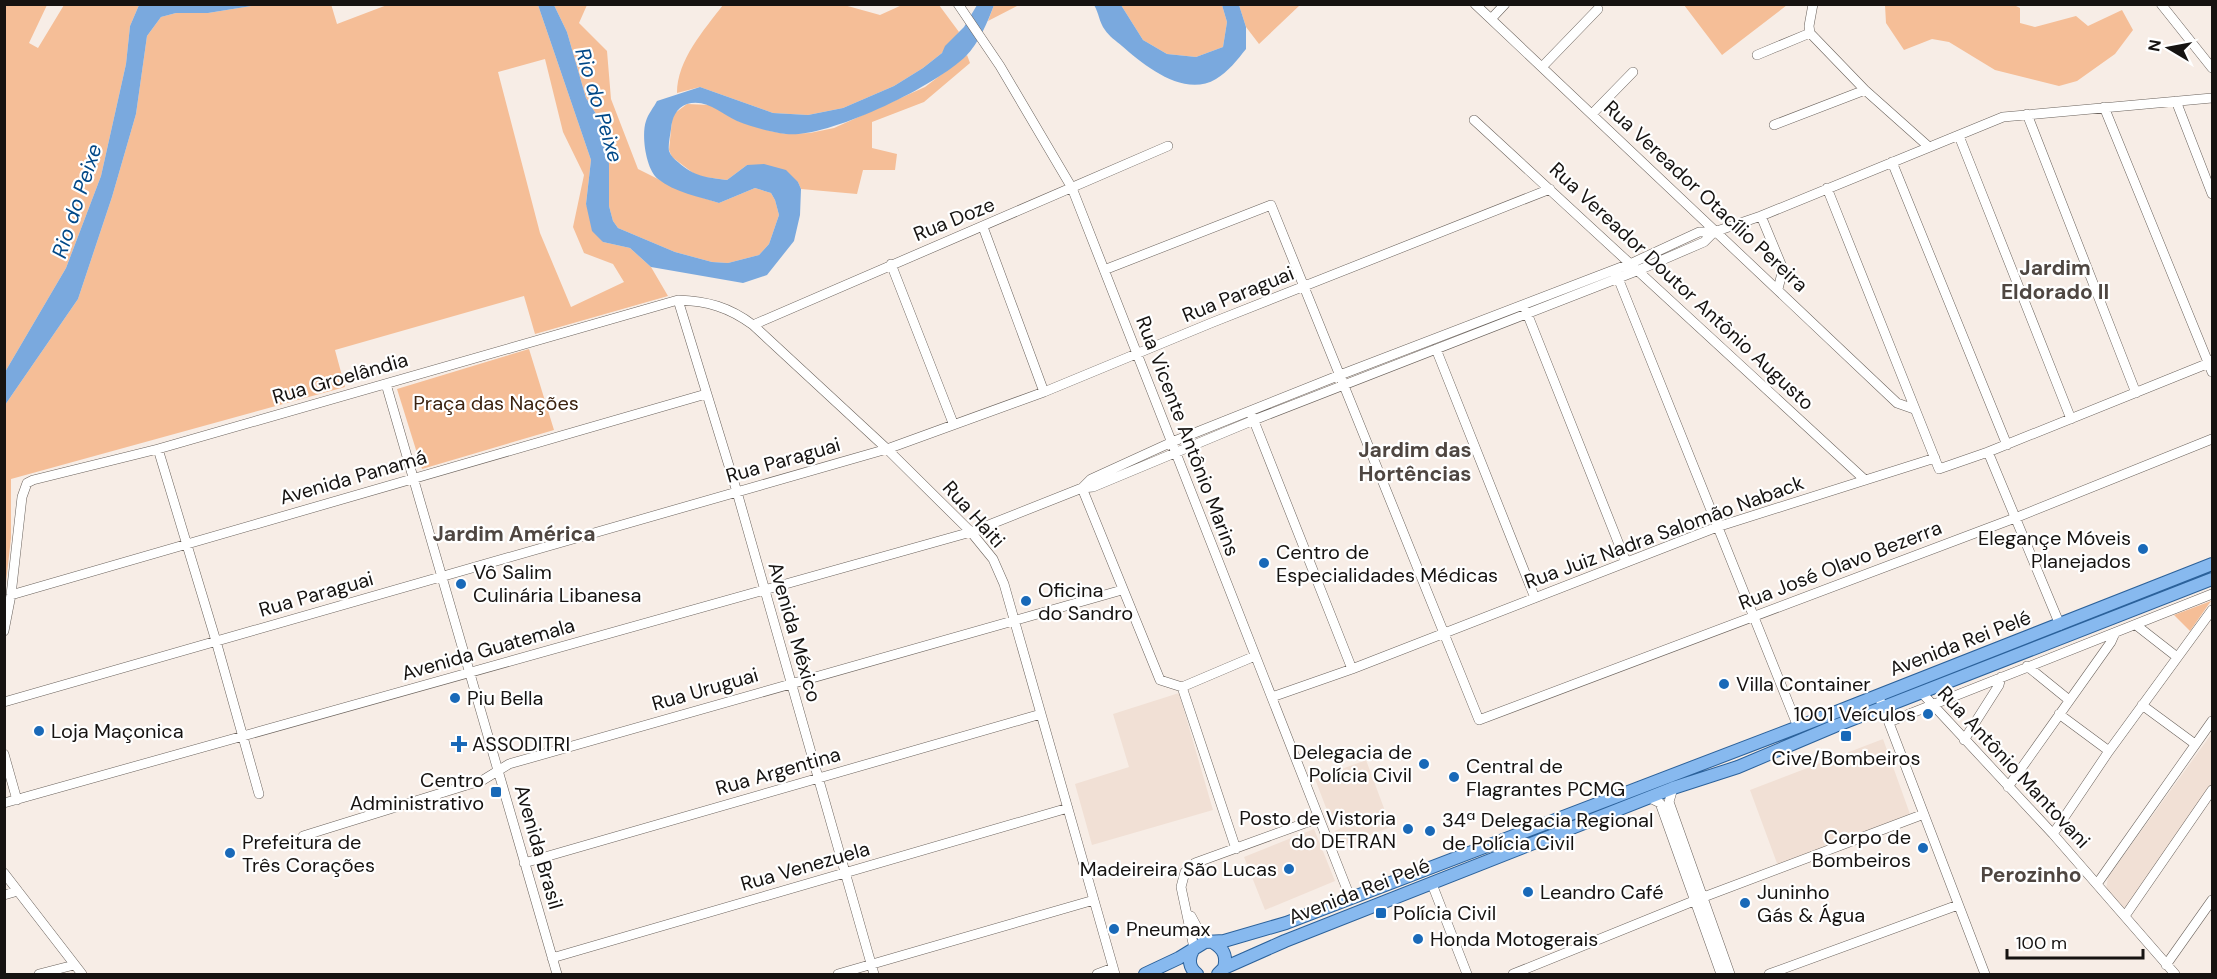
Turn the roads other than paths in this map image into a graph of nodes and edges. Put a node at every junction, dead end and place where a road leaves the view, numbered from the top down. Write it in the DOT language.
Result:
graph roads {
  1 [pos="1475,4"];
  2 [pos="1505,4"];
  3 [pos="1813,4"];
  4 [pos="2161,4"];
  5 [pos="958,6"];
  6 [pos="1598,9"];
  7 [pos="1491,19"];
  8 [pos="1809,30"];
  9 [pos="1757,55"];
  10 [pos="1542,67"];
  11 [pos="2212,68"];
  12 [pos="1633,72"];
  13 [pos="1865,90"];
  14 [pos="2212,98"];
  15 [pos="2176,101"];
  16 [pos="2104,107"];
  17 [pos="1592,114"];
  18 [pos="2027,114"];
  19 [pos="1474,120"];
  20 [pos="1774,125"];
  21 [pos="1959,136"];
  22 [pos="1168,146"];
  23 [pos="1929,147"];
  24 [pos="1892,162"];
  25 [pos="1072,188"];
  26 [pos="1827,188"];
  27 [pos="1550,189"];
  28 [pos="2212,194"];
  29 [pos="1761,216"];
  30 [pos="983,227"];
  31 [pos="1714,232"];
  32 [pos="891,264"];
  33 [pos="1635,267"];
  34 [pos="1104,270"];
  35 [pos="1616,274"];
  36 [pos="1305,286"];
  37 [pos="1778,289"];
  38 [pos="678,300"];
  39 [pos="1526,309"];
  40 [pos="753,325"];
  41 [pos="1436,349"];
  42 [pos="1137,355"];
  43 [pos="2211,365"];
  44 [pos="1342,379"];
  45 [pos="386,384"];
  46 [pos="1044,392"];
  47 [pos="2136,393"];
  48 [pos="706,394"];
  49 [pos="1914,409"];
  50 [pos="1252,415"];
  51 [pos="2071,419"];
  52 [pos="954,423"];
  53 [pos="2212,439"];
  54 [pos="2007,445"];
  55 [pos="1174,446"];
  56 [pos="158,449"];
  57 [pos="887,449"];
  58 [pos="1988,452"];
  59 [pos="1935,458"];
  60 [pos="413,479"];
  61 [pos="1865,480"];
  62 [pos="1082,488"];
  63 [pos="737,492"];
  64 [pos="2015,518"];
  65 [pos="1717,527"];
  66 [pos="971,532"];
  67 [pos="186,544"];
  68 [pos="1626,562"];
  69 [pos="2212,564"];
  70 [pos="442,577"];
  71 [pos="2212,579"];
  72 [pos="764,590"];
  73 [pos="1122,590"];
  74 [pos="2212,594"];
  75 [pos="11,595"];
  76 [pos="1535,598"];
  77 [pos="2212,610"];
  78 [pos="1754,617"];
  79 [pos="1014,620"];
  80 [pos="2060,625"];
  81 [pos="2136,625"];
  82 [pos="4,631"];
  83 [pos="1443,632"];
  84 [pos="2115,633"];
  85 [pos="216,641"];
  86 [pos="1255,656"];
  87 [pos="2177,657"];
  88 [pos="2027,666"];
  89 [pos="1352,669"];
  90 [pos="469,673"];
  91 [pos="2001,677"];
  92 [pos="791,684"];
  93 [pos="1182,687"];
  94 [pos="1921,692"];
  95 [pos="1878,695"];
  96 [pos="1272,697"];
  97 [pos="2069,700"];
  98 [pos="4,702"];
  99 [pos="1933,705"];
  100 [pos="2142,705"];
  101 [pos="1883,707"];
  102 [pos="1041,714"];
  103 [pos="2059,714"];
  104 [pos="2212,721"];
  105 [pos="1889,722"];
  106 [pos="1798,727"];
  107 [pos="243,736"];
  108 [pos="1964,740"];
  109 [pos="2195,744"];
  110 [pos="2109,751"];
  111 [pos="4,754"];
  112 [pos="498,771"];
  113 [pos="818,778"];
  114 [pos="1673,788"];
  115 [pos="2008,788"];
  116 [pos="2212,790"];
  117 [pos="259,794"];
  118 [pos="1650,798"];
  119 [pos="17,800"];
  120 [pos="4,803"];
  121 [pos="1068,808"];
  122 [pos="1923,814"];
  123 [pos="1319,818"];
  124 [pos="2053,834"];
  125 [pos="303,836"];
  126 [pos="1236,849"];
  127 [pos="524,862"];
  128 [pos="4,873"];
  129 [pos="845,873"];
  130 [pos="1432,884"];
  131 [pos="2097,884"];
  132 [pos="18,891"];
  133 [pos="4,895"];
  134 [pos="1350,897"];
  135 [pos="1698,899"];
  136 [pos="1094,900"];
  137 [pos="2212,900"];
  138 [pos="1958,905"];
  139 [pos="2125,916"];
  140 [pos="1201,946"];
  141 [pos="552,958"];
  142 [pos="74,964"];
  143 [pos="2166,965"];
  144 [pos="872,970"];
  145 [pos="1114,971"];
  146 [pos="1221,972"];
  147 [pos="39,975"];
  148 [pos="82,975"];
  149 [pos="557,975"];
  150 [pos="838,975"];
  151 [pos="1097,975"];
  152 [pos="1145,975"];
  153 [pos="1197,975"];
  154 [pos="1467,975"];
  155 [pos="1513,975"];
  156 [pos="1721,975"];
  157 [pos="1730,975"];
  158 [pos="1769,975"];
  159 [pos="1985,975"];
  160 [pos="2175,975"];
  1 -- 7 [label="street, Rua Vereador Otacílio Pereira"];
  2 -- 7 [label="street"];
  3 -- 8 [label="street"];
  4 -- 11 [label="street"];
  5 -- 25 [label="street, Rua Vicente Antônio Marins"];
  6 -- 10 [label="street"];
  7 -- 10 [label="street, Rua Vereador Otacílio Pereira"];
  8 -- 9 [label="street"];
  8 -- 13 [label="street"];
  10 -- 17 [label="street, Rua Vereador Otacílio Pereira"];
  12 -- 17 [label="street"];
  13 -- 20 [label="street"];
  13 -- 23 [label="street"];
  14 -- 15 [label="street"];
  15 -- 16 [label="street"];
  15 -- 28 [label="street"];
  16 -- 18 [label="street"];
  16 -- 43 [label="street"];
  17 -- 31 [label="street, Rua Vereador Otacílio Pereira"];
  18 -- 21 [label="street"];
  18 -- 47 [label="street"];
  19 -- 27 [label="street, Rua Vereador Doutor Antônio Augusto"];
  21 -- 23 [label="street"];
  21 -- 51 [label="street"];
  22 -- 25 [label="street, Rua Doze"];
  23 -- 24 [label="street"];
  24 -- 26 [label="street"];
  24 -- 54 [label="street"];
  25 -- 30 [label="street, Rua Doze"];
  25 -- 34 [label="street, Rua Vicente Antônio Marins"];
  26 -- 29 [label="street"];
  26 -- 49 [label="street"];
  27 -- 33 [label="street, Rua Vereador Doutor Antônio Augusto"];
  27 -- 36 [label="street, Rua Paraguai"];
  29 -- 31 [label="street"];
  29 -- 37 [label="street"];
  30 -- 32 [label="street, Rua Doze"];
  30 -- 46 [label="street"];
  31 -- 33 [label="street"];
  31 -- 37 [label="street, Rua Vereador Otacílio Pereira"];
  32 -- 40 [label="street, Rua Doze"];
  32 -- 52 [label="street"];
  33 -- 35 [label="street"];
  33 -- 61 [label="street, Rua Vereador Doutor Antônio Augusto"];
  34 -- 36 [label="street"];
  34 -- 42 [label="street, Rua Vicente Antônio Marins"];
  35 -- 39 [label="street"];
  35 -- 65 [label="street"];
  36 -- 42 [label="street, Rua Paraguai"];
  36 -- 44 [label="street"];
  37 -- 49 [label="street, Rua Vereador Otacílio Pereira"];
  38 -- 40 [label="street, Rua Haiti"];
  38 -- 45 [label="street, Rua Groelândia"];
  38 -- 48 [label="street, Avenida México"];
  39 -- 41 [label="street"];
  39 -- 44 [label="street"];
  39 -- 68 [label="street"];
  40 -- 57 [label="street, Rua Haiti"];
  41 -- 44 [label="street"];
  41 -- 76 [label="street"];
  42 -- 46 [label="street, Rua Paraguai"];
  42 -- 55 [label="street, Rua Vicente Antônio Marins"];
  43 -- 47 [label="street"];
  44 -- 50 [label="street, Avenida Guatemala"];
  44 -- 83 [label="street"];
  45 -- 56 [label="street, Rua Groelândia"];
  45 -- 60 [label="street, Avenida Brasil"];
  46 -- 52 [label="street, Rua Paraguai"];
  47 -- 51 [label="street"];
  48 -- 60 [label="street, Avenida Panamá"];
  48 -- 63 [label="street, Avenida México"];
  49 -- 59 [label="street"];
  50 -- 55 [label="street, Avenida Guatemala"];
  50 -- 89 [label="street"];
  51 -- 54 [label="street"];
  52 -- 57 [label="street, Rua Paraguai"];
  53 -- 64 [label="street, Rua José Olavo Bezerra"];
  54 -- 58 [label="street"];
  55 -- 62 [label="street, Avenida Guatemala"];
  55 -- 86 [label="street, Rua Vicente Antônio Marins"];
  56 -- 67 [label="street"];
  56 -- 75 [label="street, Rua Groelândia"];
  57 -- 63 [label="street, Rua Paraguai"];
  57 -- 66 [label="street, Rua Haiti"];
  58 -- 59 [label="street"];
  58 -- 64 [label="street"];
  59 -- 61 [label="street, Rua Juiz Nadra Salomão Naback"];
  60 -- 67 [label="street, Avenida Panamá"];
  60 -- 70 [label="street, Avenida Brasil"];
  61 -- 65 [label="street, Rua Juiz Nadra Salomão Naback"];
  62 -- 66 [label="street, Avenida Guatemala"];
  62 -- 73 [label="street"];
  63 -- 70 [label="street, Rua Paraguai"];
  63 -- 72 [label="street, Avenida México"];
  64 -- 78 [label="street, Rua José Olavo Bezerra"];
  64 -- 80 [label="street"];
  65 -- 68 [label="street, Rua Juiz Nadra Salomão Naback"];
  65 -- 78 [label="street"];
  66 -- 72 [label="street, Avenida Guatemala"];
  66 -- 79 [label="street, Rua Haiti"];
  67 -- 75 [label="street, Avenida Panamá"];
  67 -- 85 [label="street"];
  68 -- 76 [label="street, Rua Juiz Nadra Salomão Naback"];
  69 -- 80 [label="main road, Avenida Rei Pelé"];
  70 -- 85 [label="street, Rua Paraguai"];
  70 -- 90 [label="street, Avenida Brasil"];
  71 -- 94 [label="main road, Avenida Rei Pelé"];
  72 -- 90 [label="street, Avenida Guatemala"];
  72 -- 92 [label="street, Avenida México"];
  73 -- 79 [label="street, Rua Uruguai"];
  73 -- 93 [label="street"];
  74 -- 81 [label="street"];
  75 -- 82 [label="street"];
  76 -- 83 [label="street, Rua Juiz Nadra Salomão Naback"];
  77 -- 87 [label="street"];
  78 -- 83 [label="street, Rua José Olavo Bezerra"];
  78 -- 106 [label="street"];
  79 -- 92 [label="street, Rua Uruguai"];
  79 -- 102 [label="street, Rua Haiti"];
  80 -- 95 [label="main road, Avenida Rei Pelé"];
  81 -- 84 [label="street"];
  81 -- 87 [label="street"];
  83 -- 89 [label="street, Rua Juiz Nadra Salomão Naback"];
  84 -- 88 [label="street"];
  84 -- 97 [label="street"];
  85 -- 98 [label="street, Rua Paraguai"];
  85 -- 107 [label="street"];
  86 -- 93 [label="street"];
  86 -- 96 [label="street, Rua Vicente Antônio Marins"];
  87 -- 100 [label="street"];
  88 -- 91 [label="street"];
  88 -- 97 [label="street"];
  89 -- 96 [label="street, Rua Juiz Nadra Salomão Naback"];
  90 -- 107 [label="street, Avenida Guatemala"];
  90 -- 112 [label="street, Avenida Brasil"];
  91 -- 99 [label="street"];
  91 -- 108 [label="street"];
  92 -- 112 [label="street, Rua Uruguai"];
  92 -- 113 [label="street, Avenida México"];
  93 -- 126 [label="street"];
  94 -- 99 [label="street, Rua Antônio Mantovani"];
  94 -- 101 [label="main road, Avenida Rei Pelé"];
  95 -- 101 [label="street"];
  95 -- 106 [label="main road, Avenida Rei Pelé"];
  96 -- 123 [label="street, Rua Vicente Antônio Marins"];
  97 -- 103 [label="street"];
  99 -- 105 [label="street"];
  99 -- 108 [label="street, Rua Antônio Mantovani"];
  100 -- 109 [label="street"];
  100 -- 110 [label="street"];
  101 -- 105 [label="street"];
  101 -- 114 [label="main road, Avenida Rei Pelé"];
  102 -- 113 [label="street, Rua Argentina"];
  102 -- 121 [label="street, Rua Haiti"];
  103 -- 110 [label="street"];
  103 -- 115 [label="street"];
  104 -- 109 [label="street"];
  105 -- 122 [label="street"];
  106 -- 134 [label="main road, Avenida Rei Pelé"];
  107 -- 117 [label="street"];
  107 -- 119 [label="street, Avenida Guatemala"];
  108 -- 115 [label="street, Rua Antônio Mantovani"];
  109 -- 131 [label="street"];
  110 -- 124 [label="street"];
  111 -- 119 [label="street"];
  112 -- 125 [label="street, Rua Uruguai"];
  112 -- 127 [label="street, Avenida Brasil"];
  113 -- 127 [label="street, Rua Argentina"];
  113 -- 129 [label="street, Avenida México"];
  114 -- 118 [label="main road, Avenida Rei Pelé"];
  114 -- 135 [label="street"];
  115 -- 124 [label="street, Rua Antônio Mantovani"];
  116 -- 139 [label="street"];
  118 -- 130 [label="main road, Avenida Rei Pelé"];
  118 -- 135 [label="street"];
  119 -- 120 [label="street, Avenida Guatemala"];
  121 -- 129 [label="street, Rua Venezuela"];
  121 -- 136 [label="street, Rua Haiti"];
  122 -- 135 [label="street"];
  122 -- 138 [label="street"];
  123 -- 126 [label="street"];
  123 -- 134 [label="street, Rua Vicente Antônio Marins"];
  124 -- 131 [label="street, Rua Antônio Mantovani"];
  126 -- 140 [label="street"];
  127 -- 141 [label="street, Avenida Brasil"];
  128 -- 132 [label="street"];
  129 -- 141 [label="street, Rua Venezuela"];
  129 -- 144 [label="street, Avenida México"];
  130 -- 146 [label="main road, Avenida Rei Pelé"];
  130 -- 154 [label="street"];
  131 -- 139 [label="street, Rua Antônio Mantovani"];
  132 -- 133 [label="street"];
  132 -- 142 [label="street"];
  134 -- 140 [label="main road, Avenida Rei Pelé"];
  135 -- 155 [label="street"];
  135 -- 156 [label="street"];
  135 -- 157 [label="street"];
  136 -- 144 [label="street"];
  136 -- 145 [label="street, Rua Haiti"];
  137 -- 143 [label="street"];
  138 -- 158 [label="street"];
  138 -- 159 [label="street"];
  139 -- 143 [label="street, Rua Antônio Mantovani"];
  140 -- 146 [label="main road, Avenida Rei Pelé"];
  140 -- 152 [label="main road, Avenida Rei Pelé"];
  140 -- 153 [label="main road"];
  141 -- 149 [label="street, Avenida Brasil"];
  142 -- 147 [label="street"];
  142 -- 148 [label="street"];
  143 -- 160 [label="street, Rua Antônio Mantovani"];
  144 -- 150 [label="street"];
  145 -- 151 [label="street"];
}
